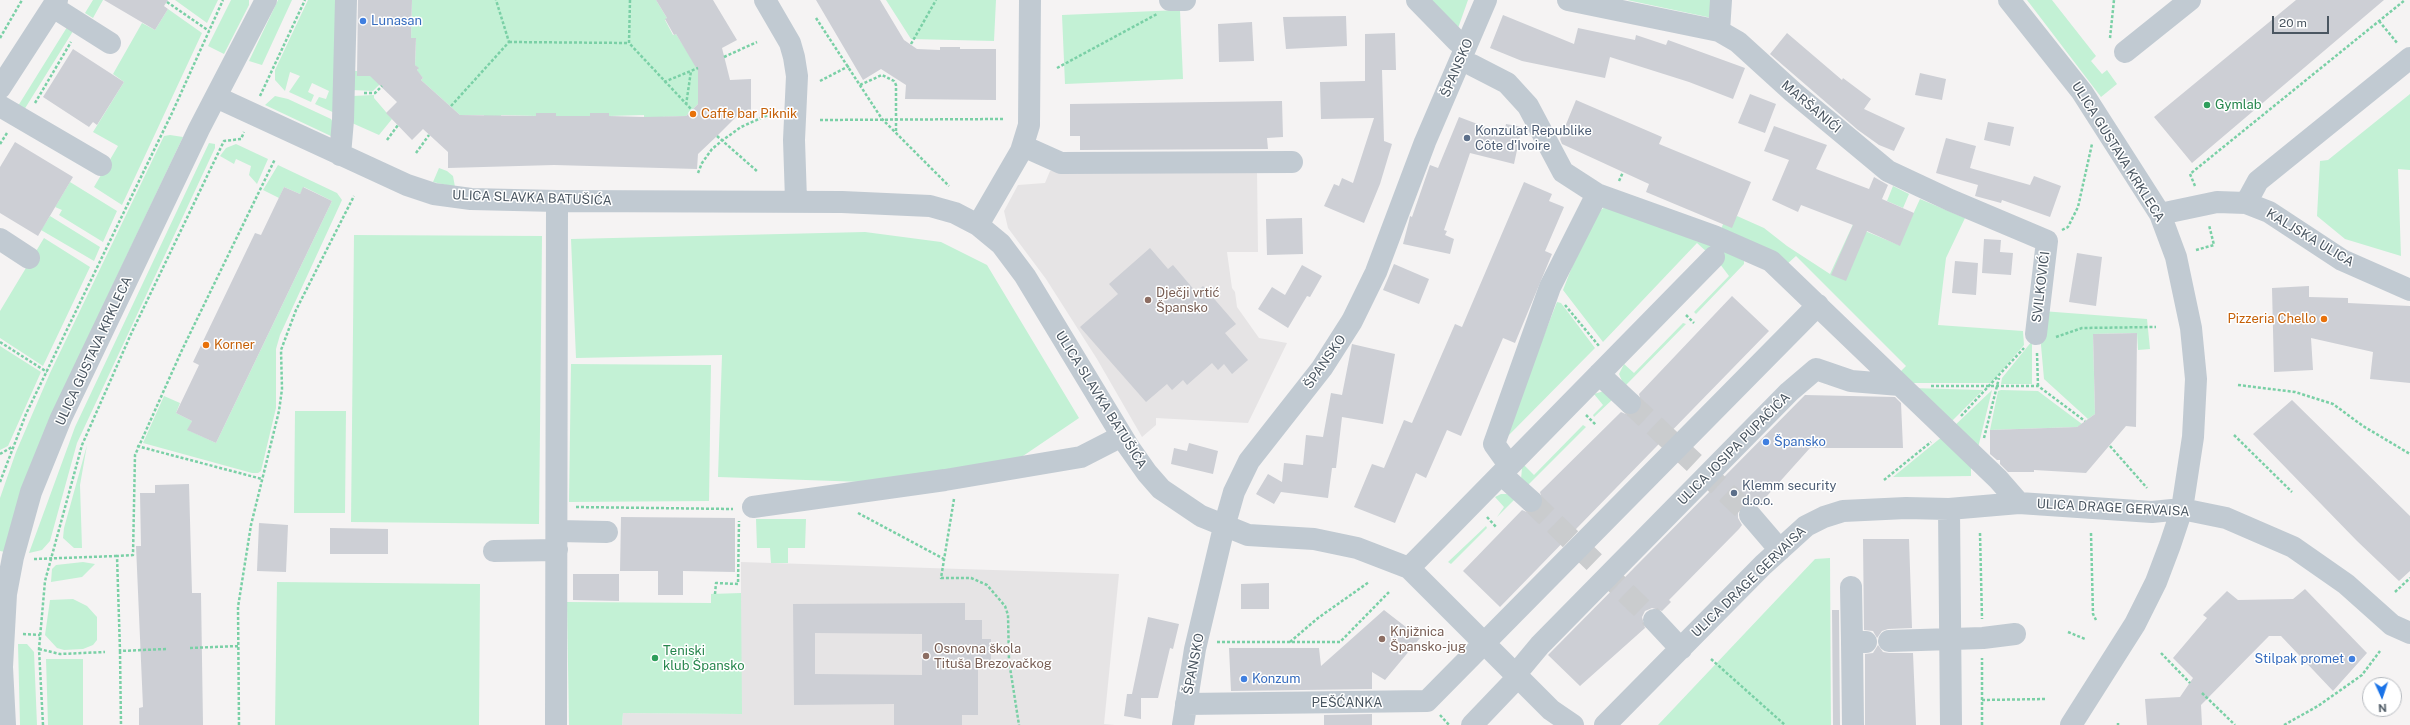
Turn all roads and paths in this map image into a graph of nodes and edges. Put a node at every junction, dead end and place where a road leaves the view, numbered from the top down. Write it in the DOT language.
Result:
graph roads {
  1 [pos="22,0"];
  2 [pos="224,0"];
  3 [pos="305,0"];
  4 [pos="346,0"];
  5 [pos="496,0"];
  6 [pos="630,0"];
  7 [pos="765,0"];
  8 [pos="936,0"];
  9 [pos="1030,0"];
  10 [pos="1170,0"];
  11 [pos="1180,0"];
  12 [pos="1184,0"];
  13 [pos="1417,0"];
  14 [pos="1486,0"];
  15 [pos="1568,0"];
  16 [pos="1721,0"];
  17 [pos="2009,0"];
  18 [pos="2114,0"];
  19 [pos="2190,0"];
  20 [pos="2405,0"];
  21 [pos="167,2"];
  22 [pos="262,2"];
  23 [pos="55,3"];
  24 [pos="1607,3"];
  25 [pos="816,18"];
  26 [pos="2379,21"];
  27 [pos="81,24"];
  28 [pos="209,31"];
  29 [pos="1719,31"];
  30 [pos="0,38"];
  31 [pos="1457,41"];
  32 [pos="509,42"];
  33 [pos="757,42"];
  34 [pos="110,43"];
  35 [pos="629,43"];
  36 [pos="911,44"];
  37 [pos="2117,48"];
  38 [pos="724,56"];
  39 [pos="2410,58"];
  40 [pos="1472,65"];
  41 [pos="849,66"];
  42 [pos="698,68"];
  43 [pos="1057,68"];
  44 [pos="691,71"];
  45 [pos="2,79"];
  46 [pos="820,81"];
  47 [pos="664,82"];
  48 [pos="860,85"];
  49 [pos="382,86"];
  50 [pos="375,93"];
  51 [pos="216,97"];
  52 [pos="258,101"];
  53 [pos="686,105"];
  54 [pos="0,106"];
  55 [pos="451,106"];
  56 [pos="692,110"];
  57 [pos="768,115"];
  58 [pos="882,119"];
  59 [pos="1004,119"];
  60 [pos="820,120"];
  61 [pos="896,120"];
  62 [pos="24,121"];
  63 [pos="398,125"];
  64 [pos="245,129"];
  65 [pos="896,133"];
  66 [pos="429,135"];
  67 [pos="717,136"];
  68 [pos="2093,138"];
  69 [pos="387,140"];
  70 [pos="723,140"];
  71 [pos="1023,146"];
  72 [pos="416,153"];
  73 [pos="340,155"];
  74 [pos="275,159"];
  75 [pos="1292,162"];
  76 [pos="101,165"];
  77 [pos="758,172"];
  78 [pos="698,174"];
  79 [pos="949,186"];
  80 [pos="2198,191"];
  81 [pos="1597,194"];
  82 [pos="354,196"];
  83 [pos="796,200"];
  84 [pos="557,201"];
  85 [pos="2246,204"];
  86 [pos="2160,214"];
  87 [pos="2208,219"];
  88 [pos="978,225"];
  89 [pos="0,239"];
  90 [pos="2047,241"];
  91 [pos="2190,252"];
  92 [pos="1714,257"];
  93 [pos="29,258"];
  94 [pos="1550,287"];
  95 [pos="2410,290"];
  96 [pos="1818,305"];
  97 [pos="2156,327"];
  98 [pos="2036,340"];
  99 [pos="0,342"];
  100 [pos="1606,368"];
  101 [pos="47,372"];
  102 [pos="1999,377"];
  103 [pos="1900,385"];
  104 [pos="2238,385"];
  105 [pos="1930,386"];
  106 [pos="1991,386"];
  107 [pos="1997,386"];
  108 [pos="2038,386"];
  109 [pos="1630,403"];
  110 [pos="2085,421"];
  111 [pos="1947,430"];
  112 [pos="2234,435"];
  113 [pos="1122,436"];
  114 [pos="137,446"];
  115 [pos="2110,446"];
  116 [pos="12,447"];
  117 [pos="0,454"];
  118 [pos="2410,454"];
  119 [pos="1979,461"];
  120 [pos="1505,469"];
  121 [pos="957,477"];
  122 [pos="262,479"];
  123 [pos="1884,480"];
  124 [pos="0,482"];
  125 [pos="2146,488"];
  126 [pos="2292,492"];
  127 [pos="1531,501"];
  128 [pos="2019,504"];
  129 [pos="558,507"];
  130 [pos="746,508"];
  131 [pos="1949,509"];
  132 [pos="2182,509"];
  133 [pos="854,511"];
  134 [pos="1750,515"];
  135 [pos="1224,527"];
  136 [pos="607,532"];
  137 [pos="2091,533"];
  138 [pos="557,541"];
  139 [pos="1780,550"];
  140 [pos="494,551"];
  141 [pos="117,556"];
  142 [pos="26,558"];
  143 [pos="51,558"];
  144 [pos="944,559"];
  145 [pos="1408,568"];
  146 [pos="2410,578"];
  147 [pos="1369,582"];
  148 [pos="1851,587"];
  149 [pos="1389,592"];
  150 [pos="2395,592"];
  151 [pos="3,594"];
  152 [pos="715,594"];
  153 [pos="1654,620"];
  154 [pos="2096,620"];
  155 [pos="2068,632"];
  156 [pos="2410,633"];
  157 [pos="18,634"];
  158 [pos="2015,634"];
  159 [pos="40,635"];
  160 [pos="2085,639"];
  161 [pos="1950,640"];
  162 [pos="1889,641"];
  163 [pos="1221,642"];
  164 [pos="1290,642"];
  165 [pos="1484,645"];
  166 [pos="238,646"];
  167 [pos="190,648"];
  168 [pos="39,649"];
  169 [pos="166,649"];
  170 [pos="1681,649"];
  171 [pos="2380,650"];
  172 [pos="120,651"];
  173 [pos="105,652"];
  174 [pos="2161,652"];
  175 [pos="1712,659"];
  176 [pos="1516,676"];
  177 [pos="2190,682"];
  178 [pos="2202,693"];
  179 [pos="2046,699"];
  180 [pos="1982,700"];
  181 [pos="1184,715"];
  182 [pos="5,725"];
  183 [pos="43,725"];
  184 [pos="121,725"];
  185 [pos="239,725"];
  186 [pos="556,725"];
  187 [pos="1019,725"];
  188 [pos="1472,725"];
  189 [pos="1573,725"];
  190 [pos="1605,725"];
  191 [pos="1785,725"];
  192 [pos="1853,725"];
  193 [pos="1951,725"];
  194 [pos="2071,725"];
  195 [pos="2235,725"];
  196 [pos="2284,725"];
  1 -- 30 [label="path"];
  2 -- 28 [label="path"];
  3 -- 52 [label="path"];
  4 -- 73 [label="street"];
  5 -- 32 [label="path"];
  6 -- 35 [label="path"];
  7 -- 83 [label="street"];
  8 -- 36 [label="path"];
  9 -- 71 [label="street"];
  10 -- 11 [label="street"];
  11 -- 12 [label="street"];
  11 -- 43 [label="path"];
  13 -- 31 [label="street"];
  14 -- 135 [label="street, ŠPANSKO"];
  15 -- 24 [label="street, MARŠANIĆI"];
  16 -- 29 [label="street"];
  17 -- 86 [label="street, ULICA GUSTAVA KRKLECA"];
  18 -- 37 [label="path"];
  19 -- 37 [label="street"];
  20 -- 26 [label="path"];
  21 -- 28 [label="path"];
  22 -- 51 [label="street, ULICA GUSTAVA KRKLECA"];
  23 -- 27 [label="street"];
  23 -- 45 [label="street"];
  24 -- 29 [label="street, MARŠANIĆI"];
  25 -- 41 [label="path"];
  26 -- 39 [label="path"];
  26 -- 80 [label="path"];
  27 -- 34 [label="street"];
  27 -- 62 [label="path"];
  28 -- 101 [label="path"];
  29 -- 90 [label="street, MARŠANIĆI"];
  32 -- 35 [label="path"];
  32 -- 55 [label="path"];
  33 -- 38 [label="path"];
  35 -- 47 [label="path"];
  39 -- 85 [label="street"];
  40 -- 81 [label="street"];
  41 -- 46 [label="path"];
  41 -- 48 [label="path"];
  42 -- 44 [label="path"];
  44 -- 47 [label="path"];
  44 -- 53 [label="path"];
  47 -- 53 [label="path"];
  48 -- 58 [label="path"];
  48 -- 61 [label="path"];
  49 -- 50 [label="path"];
  51 -- 73 [label="street, ULICA SLAVKA BATUŠIĆA"];
  51 -- 151 [label="street, ULICA GUSTAVA KRKLECA"];
  53 -- 56 [label="path"];
  54 -- 62 [label="street"];
  57 -- 70 [label="path"];
  58 -- 60 [label="path"];
  58 -- 61 [label="path"];
  58 -- 65 [label="path"];
  59 -- 61 [label="path"];
  61 -- 65 [label="path"];
  62 -- 76 [label="street"];
  63 -- 69 [label="path"];
  64 -- 143 [label="path"];
  65 -- 79 [label="path"];
  66 -- 72 [label="path"];
  67 -- 70 [label="path"];
  68 -- 90 [label="path"];
  70 -- 77 [label="path"];
  70 -- 78 [label="path"];
  71 -- 75 [label="street"];
  71 -- 88 [label="street"];
  73 -- 84 [label="street, ULICA SLAVKA BATUŠIĆA"];
  74 -- 114 [label="path"];
  81 -- 94 [label="street"];
  81 -- 96 [label="street"];
  82 -- 122 [label="path"];
  83 -- 84 [label="street, ULICA SLAVKA BATUŠIĆA"];
  83 -- 88 [label="street, ULICA SLAVKA BATUŠIĆA"];
  84 -- 129 [label="street"];
  85 -- 86 [label="street, KALJSKA ULICA"];
  85 -- 95 [label="street, KALJSKA ULICA"];
  86 -- 132 [label="street, ULICA GUSTAVA KRKLECA"];
  87 -- 91 [label="path"];
  88 -- 113 [label="street, ULICA SLAVKA BATUŠIĆA"];
  89 -- 93 [label="street"];
  90 -- 98 [label="street, SVILKOVIĆI"];
  92 -- 100 [label="street"];
  94 -- 100 [label="path"];
  94 -- 120 [label="street"];
  96 -- 103 [label="street"];
  96 -- 165 [label="street"];
  97 -- 98 [label="path"];
  98 -- 102 [label="path"];
  98 -- 108 [label="path"];
  99 -- 101 [label="path"];
  100 -- 109 [label="street"];
  100 -- 120 [label="street"];
  101 -- 116 [label="path"];
  102 -- 106 [label="path"];
  102 -- 107 [label="path"];
  103 -- 111 [label="street"];
  103 -- 176 [label="street, ULICA JOSIPA PUPAČIĆA"];
  104 -- 118 [label="path"];
  105 -- 106 [label="path"];
  106 -- 107 [label="path"];
  106 -- 111 [label="path"];
  107 -- 108 [label="path"];
  107 -- 119 [label="path"];
  108 -- 110 [label="path"];
  111 -- 119 [label="street"];
  111 -- 123 [label="path"];
  112 -- 126 [label="path"];
  113 -- 121 [label="street"];
  113 -- 135 [label="street, ULICA SLAVKA BATUŠIĆA"];
  114 -- 122 [label="path"];
  114 -- 141 [label="path"];
  115 -- 125 [label="path"];
  116 -- 117 [label="path"];
  116 -- 124 [label="path"];
  119 -- 128 [label="street"];
  120 -- 127 [label="street"];
  120 -- 145 [label="street"];
  121 -- 130 [label="street"];
  121 -- 144 [label="path"];
  122 -- 166 [label="path"];
  128 -- 131 [label="street, ULICA DRAGE GERVAISA"];
  128 -- 132 [label="street, ULICA DRAGE GERVAISA"];
  129 -- 130 [label="path"];
  129 -- 138 [label="street"];
  130 -- 152 [label="path"];
  131 -- 139 [label="street, ULICA DRAGE GERVAISA"];
  131 -- 161 [label="street"];
  132 -- 156 [label="street, ULICA DRAGE GERVAISA"];
  132 -- 194 [label="street, ULICA GUSTAVA KRKLECA"];
  133 -- 144 [label="path"];
  134 -- 139 [label="street"];
  135 -- 145 [label="street, ULICA SLAVKA BATUŠIĆA"];
  135 -- 181 [label="street, ŠPANSKO"];
  136 -- 138 [label="street"];
  137 -- 154 [label="path"];
  138 -- 140 [label="street"];
  138 -- 186 [label="street"];
  139 -- 170 [label="street, ULICA DRAGE GERVAISA"];
  141 -- 143 [label="path"];
  141 -- 172 [label="path"];
  142 -- 143 [label="path"];
  143 -- 159 [label="path"];
  144 -- 187 [label="path"];
  145 -- 165 [label="street, ULICA SLAVKA BATUŠIĆA"];
  146 -- 150 [label="path"];
  147 -- 164 [label="path"];
  148 -- 192 [label="street"];
  149 -- 164 [label="path"];
  151 -- 182 [label="street, ULICA GUSTAVA KRKLECA"];
  153 -- 170 [label="street"];
  155 -- 160 [label="path"];
  157 -- 159 [label="path"];
  158 -- 161 [label="street"];
  159 -- 168 [label="path"];
  161 -- 162 [label="street"];
  161 -- 193 [label="street"];
  163 -- 164 [label="path"];
  165 -- 176 [label="street, ULICA SLAVKA BATUŠIĆA"];
  165 -- 181 [label="street, PEŠĆANKA"];
  166 -- 167 [label="path"];
  166 -- 185 [label="path"];
  168 -- 173 [label="path"];
  168 -- 183 [label="path"];
  169 -- 172 [label="path"];
  170 -- 190 [label="street, ULICA DRAGE GERVAISA"];
  171 -- 196 [label="path"];
  172 -- 184 [label="path"];
  174 -- 177 [label="path"];
  175 -- 191 [label="path"];
  176 -- 188 [label="street"];
  176 -- 189 [label="street, ULICA SLAVKA BATUŠIĆA"];
  178 -- 195 [label="path"];
  179 -- 180 [label="path"];
}
